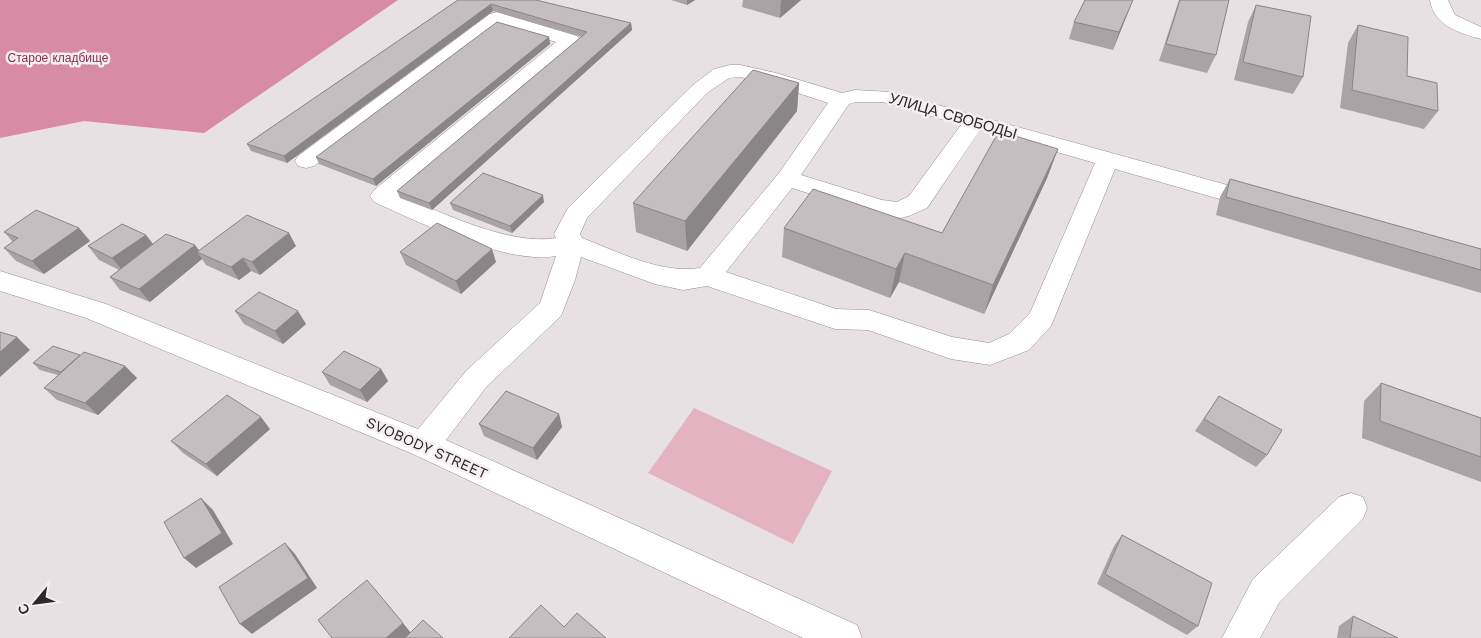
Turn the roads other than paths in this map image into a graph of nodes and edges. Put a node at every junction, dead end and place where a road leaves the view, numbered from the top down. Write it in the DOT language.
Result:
graph roads {
  1 [pos="1439,0"];
  2 [pos="1481,33"];
  3 [pos="841,100"];
  4 [pos="975,121"];
  5 [pos="1108,159"];
  6 [pos="306,161"];
  7 [pos="786,178"];
  8 [pos="1280,208"];
  9 [pos="572,244"];
  10 [pos="708,276"];
  11 [pos="0,281"];
  12 [pos="424,445"];
  13 [pos="1350,508"];
  14 [pos="844,638"];
  15 [pos="1240,638"];
  1 -- 2 [label="street"];
  3 -- 4 [label="street, УЛИЦА СВОБОДЫ"];
  3 -- 7 [label="street"];
  3 -- 9 [label="street, УЛИЦА СВОБОДЫ"];
  4 -- 5 [label="street, УЛИЦА СВОБОДЫ"];
  4 -- 7 [label="street"];
  5 -- 8 [label="street, УЛИЦА СВОБОДЫ"];
  5 -- 10 [label="street"];
  6 -- 9 [label="street"];
  7 -- 10 [label="street"];
  9 -- 10 [label="street"];
  9 -- 12 [label="street, УЛИЦА СВОБОДЫ"];
  11 -- 12 [label="street, SVOBODY STREET"];
  12 -- 14 [label="street, SVOBODY STREET"];
  13 -- 15 [label="street"];
}
